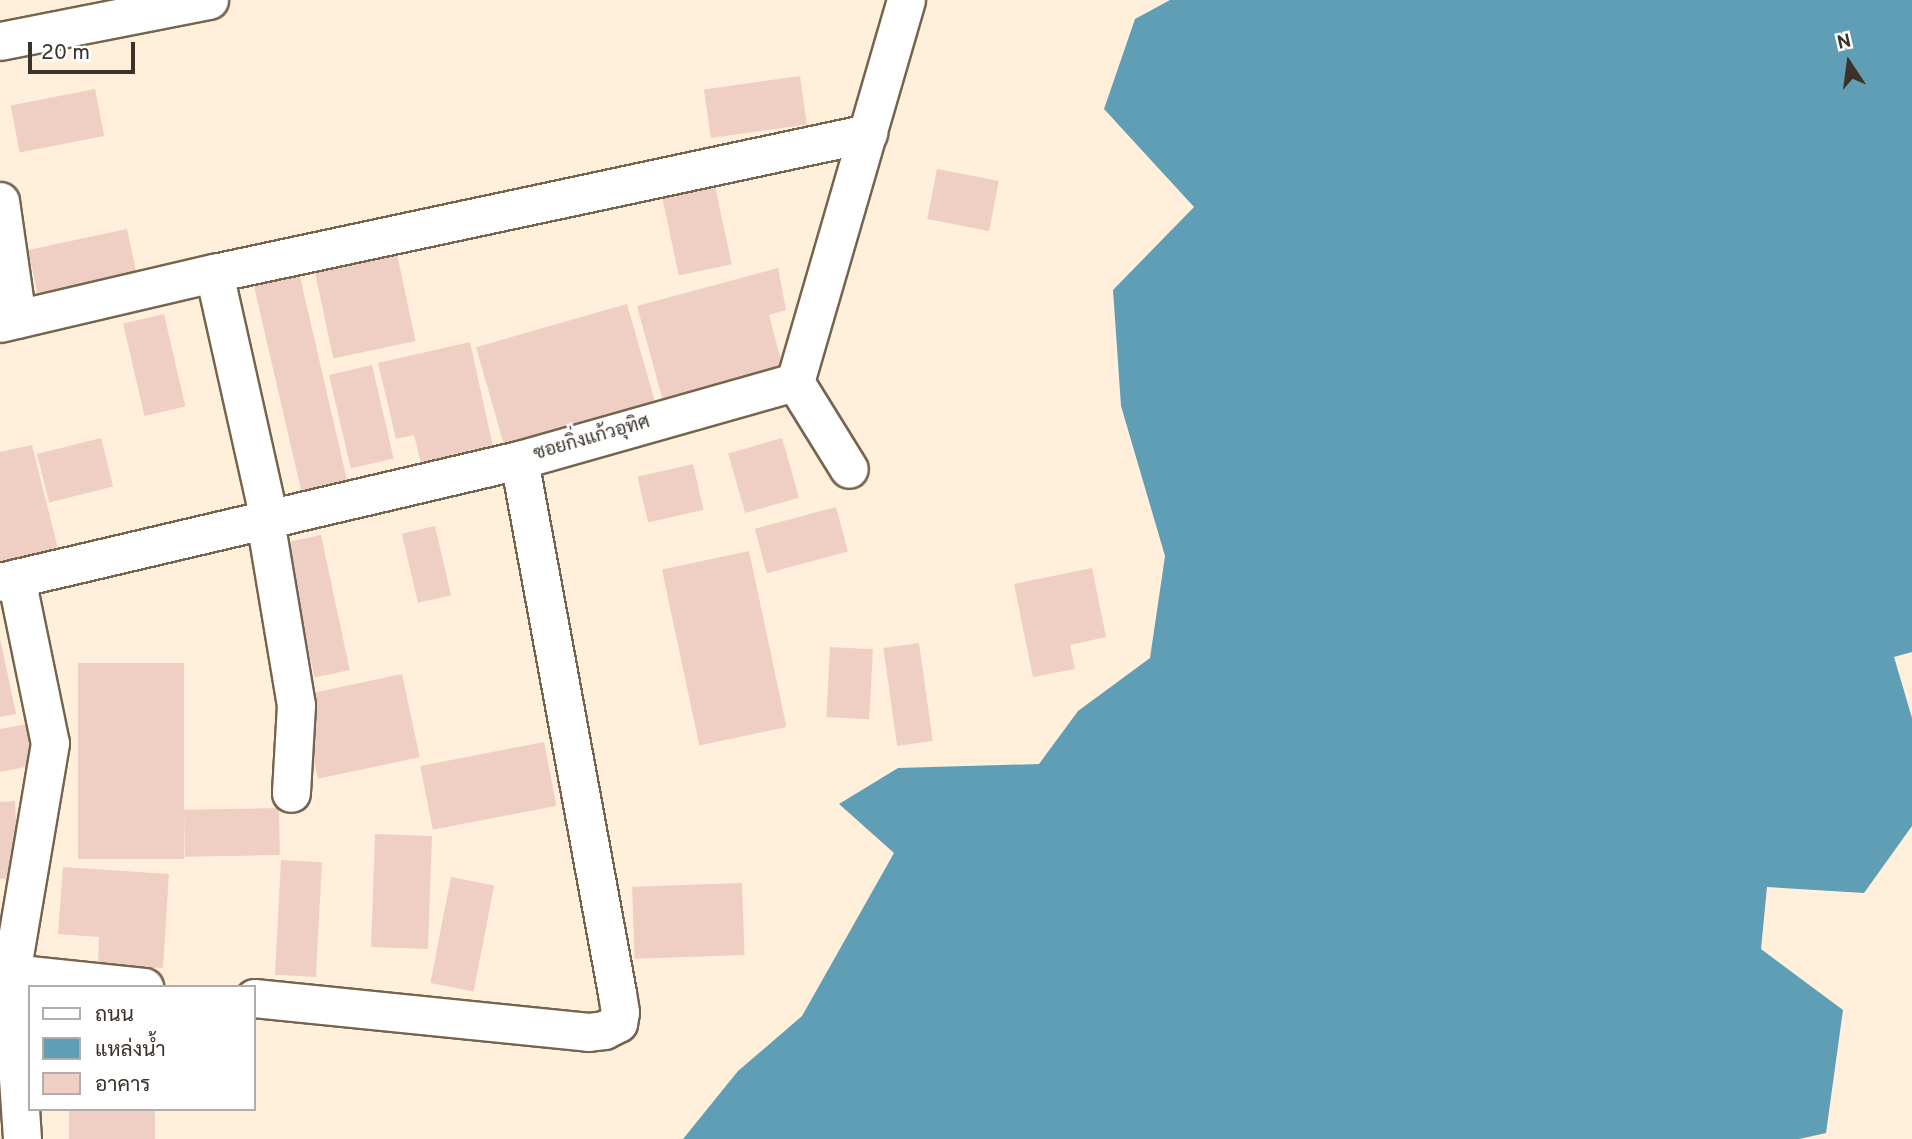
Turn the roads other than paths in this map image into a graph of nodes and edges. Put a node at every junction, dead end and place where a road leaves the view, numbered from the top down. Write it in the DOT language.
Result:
graph roads {
  1 [pos="209,0"];
  2 [pos="906,0"];
  3 [pos="0,41"];
  4 [pos="868,133"];
  5 [pos="0,201"];
  6 [pos="214,273"];
  7 [pos="9,321"];
  8 [pos="795,382"];
  9 [pos="519,460"];
  10 [pos="849,468"];
  11 [pos="267,520"];
  12 [pos="8,580"];
  13 [pos="291,793"];
  14 [pos="10,973"];
  15 [pos="125,985"];
  16 [pos="256,998"];
  17 [pos="22,1139"];
  1 -- 3 [label="street"];
  2 -- 4 [label="street"];
  4 -- 6 [label="street"];
  4 -- 8 [label="street"];
  5 -- 7 [label="street"];
  6 -- 7 [label="street"];
  6 -- 11 [label="street"];
  8 -- 9 [label="street, ซอยกิ่งแก้วอุทิศ"];
  8 -- 10 [label="street"];
  9 -- 11 [label="street, ซอยกิ่งแก้วอุทิศ"];
  9 -- 16 [label="street"];
  11 -- 12 [label="street, ซอยกิ่งแก้วอุทิศ"];
  11 -- 13 [label="street"];
  12 -- 14 [label="street"];
  14 -- 15 [label="street"];
  14 -- 17 [label="street"];
}
